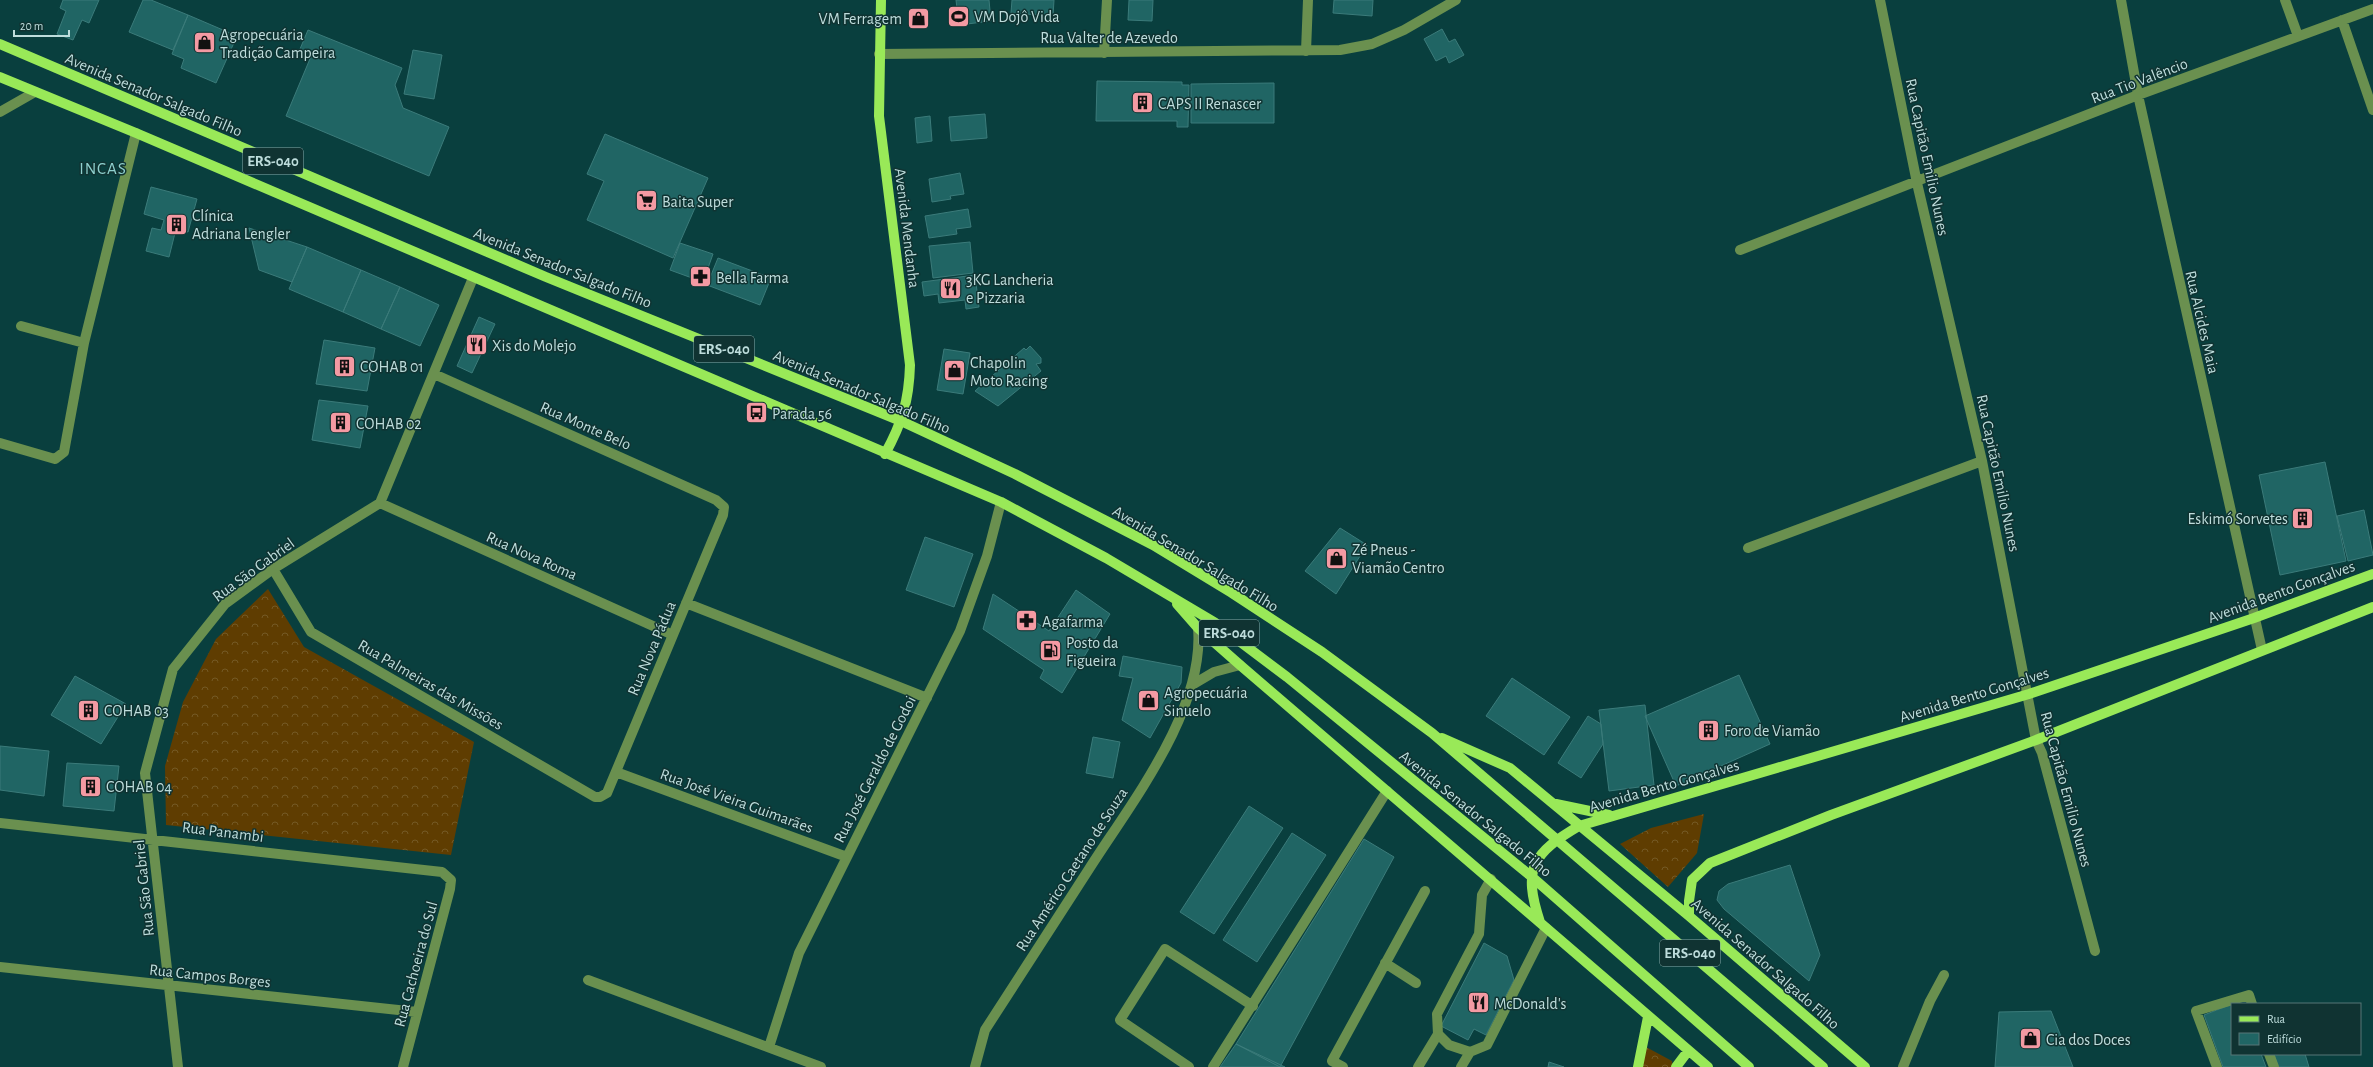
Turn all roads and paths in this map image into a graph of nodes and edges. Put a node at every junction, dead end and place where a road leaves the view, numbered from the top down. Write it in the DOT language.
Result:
graph roads {
  1 [pos="881,0"];
  2 [pos="1107,0"];
  3 [pos="1308,0"];
  4 [pos="1456,0"];
  5 [pos="1880,0"];
  6 [pos="2121,0"];
  7 [pos="2285,0"];
  8 [pos="2373,9"];
  9 [pos="2342,20"];
  10 [pos="2298,36"];
  11 [pos="0,44"];
  12 [pos="1306,51"];
  13 [pos="1104,53"];
  14 [pos="879,54"];
  15 [pos="0,77"];
  16 [pos="35,92"];
  17 [pos="2138,95"];
  18 [pos="2373,110"];
  19 [pos="0,112"];
  20 [pos="136,133"];
  21 [pos="1917,183"];
  22 [pos="1740,250"];
  23 [pos="473,278"];
  24 [pos="21,326"];
  25 [pos="84,343"];
  26 [pos="434,374"];
  27 [pos="901,421"];
  28 [pos="0,443"];
  29 [pos="884,454"];
  30 [pos="1982,461"];
  31 [pos="1001,502"];
  32 [pos="380,503"];
  33 [pos="724,507"];
  34 [pos="1748,548"];
  35 [pos="273,569"];
  36 [pos="2373,574"];
  37 [pos="1171,597"];
  38 [pos="686,603"];
  39 [pos="2373,607"];
  40 [pos="2254,618"];
  41 [pos="1198,628"];
  42 [pos="672,635"];
  43 [pos="2262,650"];
  44 [pos="1240,665"];
  45 [pos="1192,685"];
  46 [pos="2029,694"];
  47 [pos="927,698"];
  48 [pos="1432,733"];
  49 [pos="2036,740"];
  50 [pos="616,772"];
  51 [pos="1387,792"];
  52 [pos="600,797"];
  53 [pos="1552,803"];
  54 [pos="1615,816"];
  55 [pos="0,823"];
  56 [pos="1579,826"];
  57 [pos="153,838"];
  58 [pos="1556,839"];
  59 [pos="847,857"];
  60 [pos="442,872"];
  61 [pos="1532,877"];
  62 [pos="1491,879"];
  63 [pos="1426,891"];
  64 [pos="1689,916"];
  65 [pos="1543,925"];
  66 [pos="2095,951"];
  67 [pos="1386,963"];
  68 [pos="0,968"];
  69 [pos="1944,975"];
  70 [pos="588,980"];
  71 [pos="1416,983"];
  72 [pos="169,986"];
  73 [pos="2252,1003"];
  74 [pos="1253,1006"];
  75 [pos="417,1012"];
  76 [pos="1648,1017"];
  77 [pos="1438,1034"];
  78 [pos="769,1047"];
  79 [pos="1688,1051"];
  80 [pos="1470,1052"];
  81 [pos="2269,1055"];
  82 [pos="178,1067"];
  83 [pos="404,1067"];
  84 [pos="821,1067"];
  85 [pos="975,1067"];
  86 [pos="1189,1067"];
  87 [pos="1213,1067"];
  88 [pos="1343,1067"];
  89 [pos="1418,1067"];
  90 [pos="1461,1067"];
  91 [pos="1638,1067"];
  92 [pos="1676,1067"];
  93 [pos="1708,1067"];
  94 [pos="1749,1067"];
  95 [pos="1823,1067"];
  96 [pos="1864,1067"];
  97 [pos="1903,1067"];
  98 [pos="2217,1067"];
  99 [pos="2274,1067"];
  1 -- 14 [label="main road, Avenida Mendanha"];
  2 -- 13 [label="street"];
  3 -- 12 [label="street"];
  4 -- 12 [label="street, Rua Valter de Azevedo"];
  5 -- 21 [label="street, Rua Capitão Emilio Nunes"];
  6 -- 17 [label="street, Rua Alcides Maia"];
  7 -- 10 [label="street"];
  8 -- 9 [label="street, Rua Tio Valêncio"];
  9 -- 10 [label="street, Rua Tio Valêncio"];
  9 -- 18 [label="street"];
  10 -- 17 [label="street, Rua Tio Valêncio"];
  11 -- 27 [label="main road, Avenida Senador Salgado Filho / ERS-040"];
  12 -- 13 [label="street, Rua Valter de Azevedo"];
  13 -- 14 [label="street, Rua Valter de Azevedo"];
  14 -- 27 [label="main road, Avenida Mendanha"];
  15 -- 16 [label="main road, Avenida Senador Salgado Filho / ERS-040"];
  16 -- 19 [label="street"];
  16 -- 20 [label="main road, Avenida Senador Salgado Filho / ERS-040"];
  17 -- 21 [label="street, Rua Tio Valêncio"];
  17 -- 40 [label="street, Rua Alcides Maia"];
  20 -- 23 [label="main road, Avenida Senador Salgado Filho / ERS-040"];
  20 -- 25 [label="street"];
  21 -- 22 [label="street, Rua Tio Valêncio"];
  21 -- 30 [label="street, Rua Capitão Emilio Nunes"];
  23 -- 26 [label="street"];
  23 -- 29 [label="main road, Avenida Senador Salgado Filho / ERS-040"];
  24 -- 25 [label="street"];
  25 -- 28 [label="street"];
  26 -- 32 [label="street"];
  26 -- 33 [label="street, Rua Monte Belo"];
  27 -- 29 [label="main road, Avenida Mendanha"];
  27 -- 48 [label="main road, Avenida Senador Salgado Filho / ERS-040"];
  29 -- 31 [label="main road, Avenida Senador Salgado Filho / ERS-040"];
  30 -- 34 [label="street"];
  30 -- 46 [label="street, Rua Capitão Emilio Nunes"];
  31 -- 37 [label="main road, Avenida Senador Salgado Filho / ERS-040"];
  31 -- 47 [label="street, Rua José Geraldo de Godoi"];
  32 -- 35 [label="street, Rua São Gabriel"];
  32 -- 42 [label="street, Rua Nova Roma"];
  33 -- 38 [label="street, Rua Nova Pádua"];
  35 -- 52 [label="street, Rua Palmeiras das Missões"];
  35 -- 57 [label="street, Rua São Gabriel"];
  36 -- 40 [label="main road, Avenida Bento Gonçalves"];
  37 -- 41 [label="main road, Avenida Senador Salgado Filho"];
  37 -- 61 [label="main road, Avenida Senador Salgado Filho / ERS-040"];
  38 -- 42 [label="street, Rua Nova Pádua"];
  38 -- 47 [label="street"];
  39 -- 43 [label="main road"];
  40 -- 43 [label="street, Rua Alcides Maia"];
  40 -- 46 [label="main road, Avenida Bento Gonçalves"];
  41 -- 44 [label="main road, Avenida Senador Salgado Filho"];
  41 -- 45 [label="street, Rua Américo Caetano de Souza"];
  42 -- 50 [label="street, Rua Nova Pádua"];
  43 -- 49 [label="main road"];
  44 -- 45 [label="street"];
  44 -- 51 [label="main road, Avenida Senador Salgado Filho"];
  45 -- 85 [label="street, Rua Américo Caetano de Souza"];
  46 -- 49 [label="street, Rua Capitão Emilio Nunes"];
  46 -- 54 [label="main road, Avenida Bento Gonçalves"];
  47 -- 59 [label="street, Rua José Geraldo de Godoi"];
  48 -- 53 [label="main road, Avenida Senador Salgado Filho"];
  48 -- 58 [label="main road, Avenida Senador Salgado Filho / ERS-040"];
  49 -- 64 [label="main road"];
  49 -- 66 [label="street, Rua Capitão Emilio Nunes"];
  50 -- 52 [label="street, Rua Nova Pádua"];
  50 -- 59 [label="street, Rua José Vieira Guimarães"];
  51 -- 62 [label="main road, Avenida Senador Salgado Filho"];
  51 -- 74 [label="street"];
  53 -- 54 [label="main road"];
  53 -- 56 [label="main road, Avenida Senador Salgado Filho"];
  54 -- 56 [label="main road, Avenida Bento Gonçalves"];
  55 -- 57 [label="street, Rua Panambi"];
  56 -- 58 [label="main road, Avenida Bento Gonçalves"];
  56 -- 64 [label="main road, Avenida Senador Salgado Filho"];
  57 -- 60 [label="street, Rua Panambi"];
  57 -- 72 [label="street, Rua São Gabriel"];
  58 -- 61 [label="main road, Avenida Bento Gonçalves"];
  58 -- 95 [label="main road, Avenida Senador Salgado Filho / ERS-040"];
  59 -- 78 [label="street, Rua José Geraldo de Godoi"];
  60 -- 75 [label="street, Rua Cachoeira do Sul"];
  61 -- 65 [label="main road"];
  61 -- 94 [label="main road, Avenida Senador Salgado Filho / ERS-040"];
  62 -- 65 [label="main road, Avenida Senador Salgado Filho"];
  62 -- 77 [label="street"];
  63 -- 67 [label="street"];
  64 -- 96 [label="main road, Avenida Senador Salgado Filho"];
  65 -- 76 [label="main road, Avenida Senador Salgado Filho"];
  65 -- 80 [label="street"];
  67 -- 71 [label="street"];
  67 -- 88 [label="street"];
  68 -- 72 [label="street, Rua Campos Borges"];
  69 -- 97 [label="street"];
  70 -- 78 [label="street"];
  72 -- 75 [label="street, Rua Campos Borges"];
  72 -- 82 [label="street, Rua São Gabriel"];
  73 -- 98 [label="street"];
  74 -- 86 [label="street"];
  74 -- 87 [label="street"];
  75 -- 83 [label="street, Rua Cachoeira do Sul"];
  76 -- 79 [label="main road, Avenida Senador Salgado Filho"];
  76 -- 91 [label="main road"];
  77 -- 80 [label="street"];
  77 -- 89 [label="street"];
  78 -- 84 [label="street"];
  79 -- 92 [label="main road"];
  79 -- 93 [label="main road, Avenida Senador Salgado Filho"];
  80 -- 90 [label="street"];
  81 -- 99 [label="street"];
}
